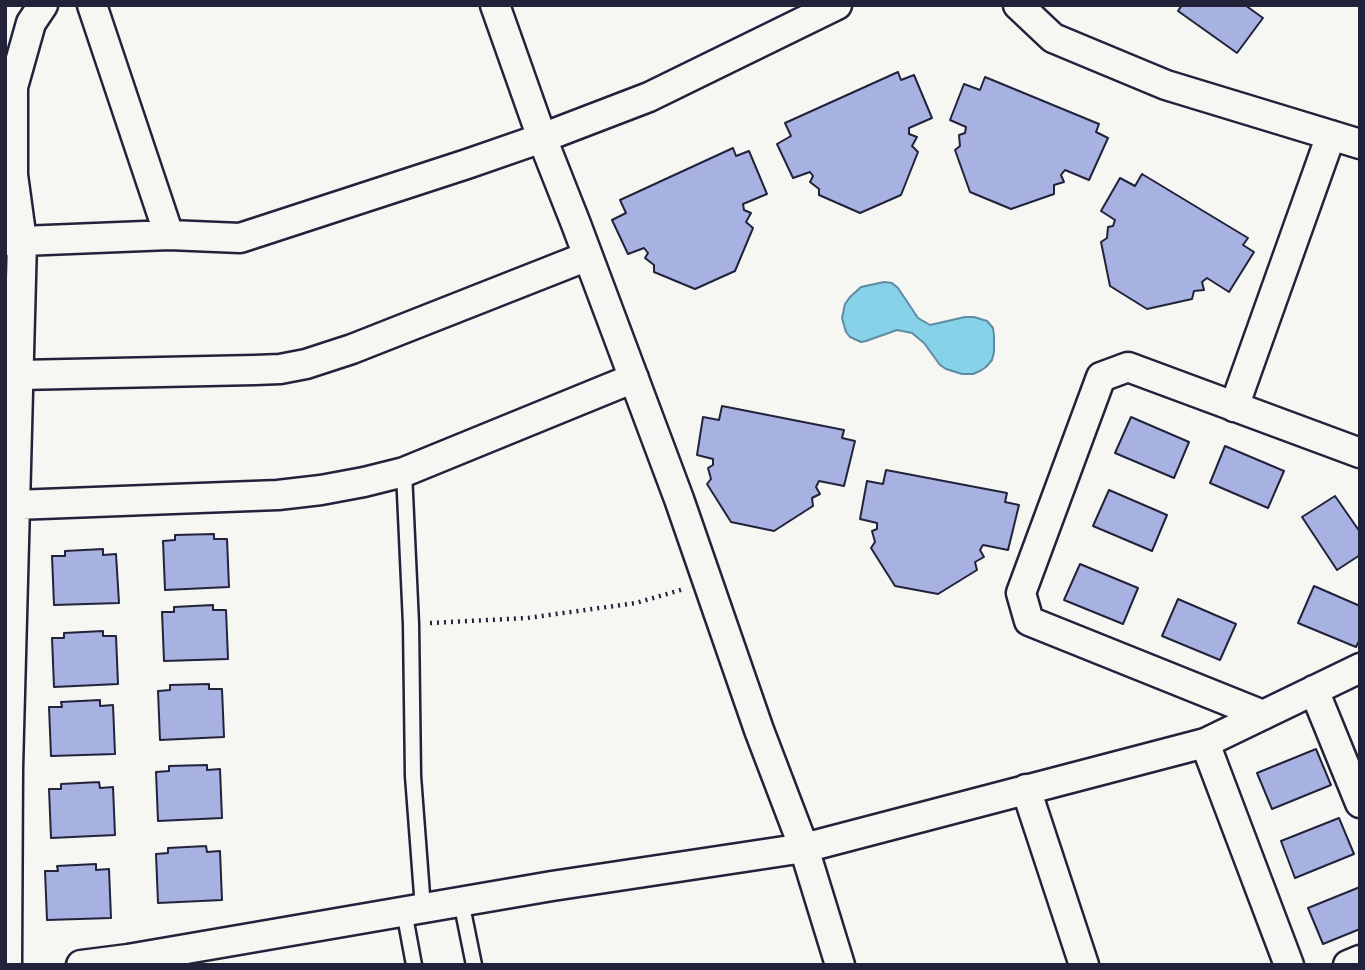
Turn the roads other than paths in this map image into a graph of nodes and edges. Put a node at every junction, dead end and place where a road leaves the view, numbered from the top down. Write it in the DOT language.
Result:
graph roads {
  1 [pos="43,5"];
  2 [pos="92,5"];
  3 [pos="495,5"];
  4 [pos="837,5"];
  5 [pos="1018,5"];
  6 [pos="1331,135"];
  7 [pos="542,138"];
  8 [pos="1360,144"];
  9 [pos="169,235"];
  10 [pos="14,241"];
  11 [pos="588,256"];
  12 [pos="19,375"];
  13 [pos="634,378"];
  14 [pos="1234,407"];
  15 [pos="1360,453"];
  16 [pos="404,472"];
  17 [pos="15,505"];
  18 [pos="1360,668"];
  19 [pos="1314,690"];
  20 [pos="1263,715"];
  21 [pos="1205,743"];
  22 [pos="1027,789"];
  23 [pos="1360,803"];
  24 [pos="804,848"];
  25 [pos="461,901"];
  26 [pos="414,909"];
  27 [pos="1360,960"];
  28 [pos="7,965"];
  29 [pos="81,965"];
  30 [pos="414,965"];
  31 [pos="474,965"];
  32 [pos="840,965"];
  33 [pos="1084,965"];
  34 [pos="1289,965"];
  35 [pos="1348,965"];
  1 -- 10 [label="street"];
  2 -- 9 [label="street"];
  3 -- 7 [label="street"];
  4 -- 7 [label="street"];
  5 -- 6 [label="street"];
  6 -- 8 [label="street"];
  6 -- 14 [label="street"];
  7 -- 9 [label="street"];
  7 -- 11 [label="street"];
  9 -- 10 [label="street"];
  10 -- 12 [label="street"];
  11 -- 12 [label="street"];
  11 -- 13 [label="street"];
  12 -- 17 [label="street"];
  13 -- 16 [label="street"];
  13 -- 24 [label="street"];
  14 -- 15 [label="street"];
  14 -- 20 [label="street"];
  16 -- 17 [label="street"];
  16 -- 26 [label="lane"];
  17 -- 28 [label="street"];
  18 -- 19 [label="street"];
  19 -- 20 [label="street"];
  19 -- 23 [label="street"];
  20 -- 21 [label="street"];
  21 -- 22 [label="street"];
  21 -- 34 [label="street"];
  22 -- 24 [label="street"];
  22 -- 33 [label="street"];
  24 -- 25 [label="street"];
  24 -- 32 [label="street"];
  25 -- 26 [label="street"];
  25 -- 31 [label="lane"];
  26 -- 29 [label="street"];
  26 -- 30 [label="lane"];
  27 -- 35 [label="street"];
}
